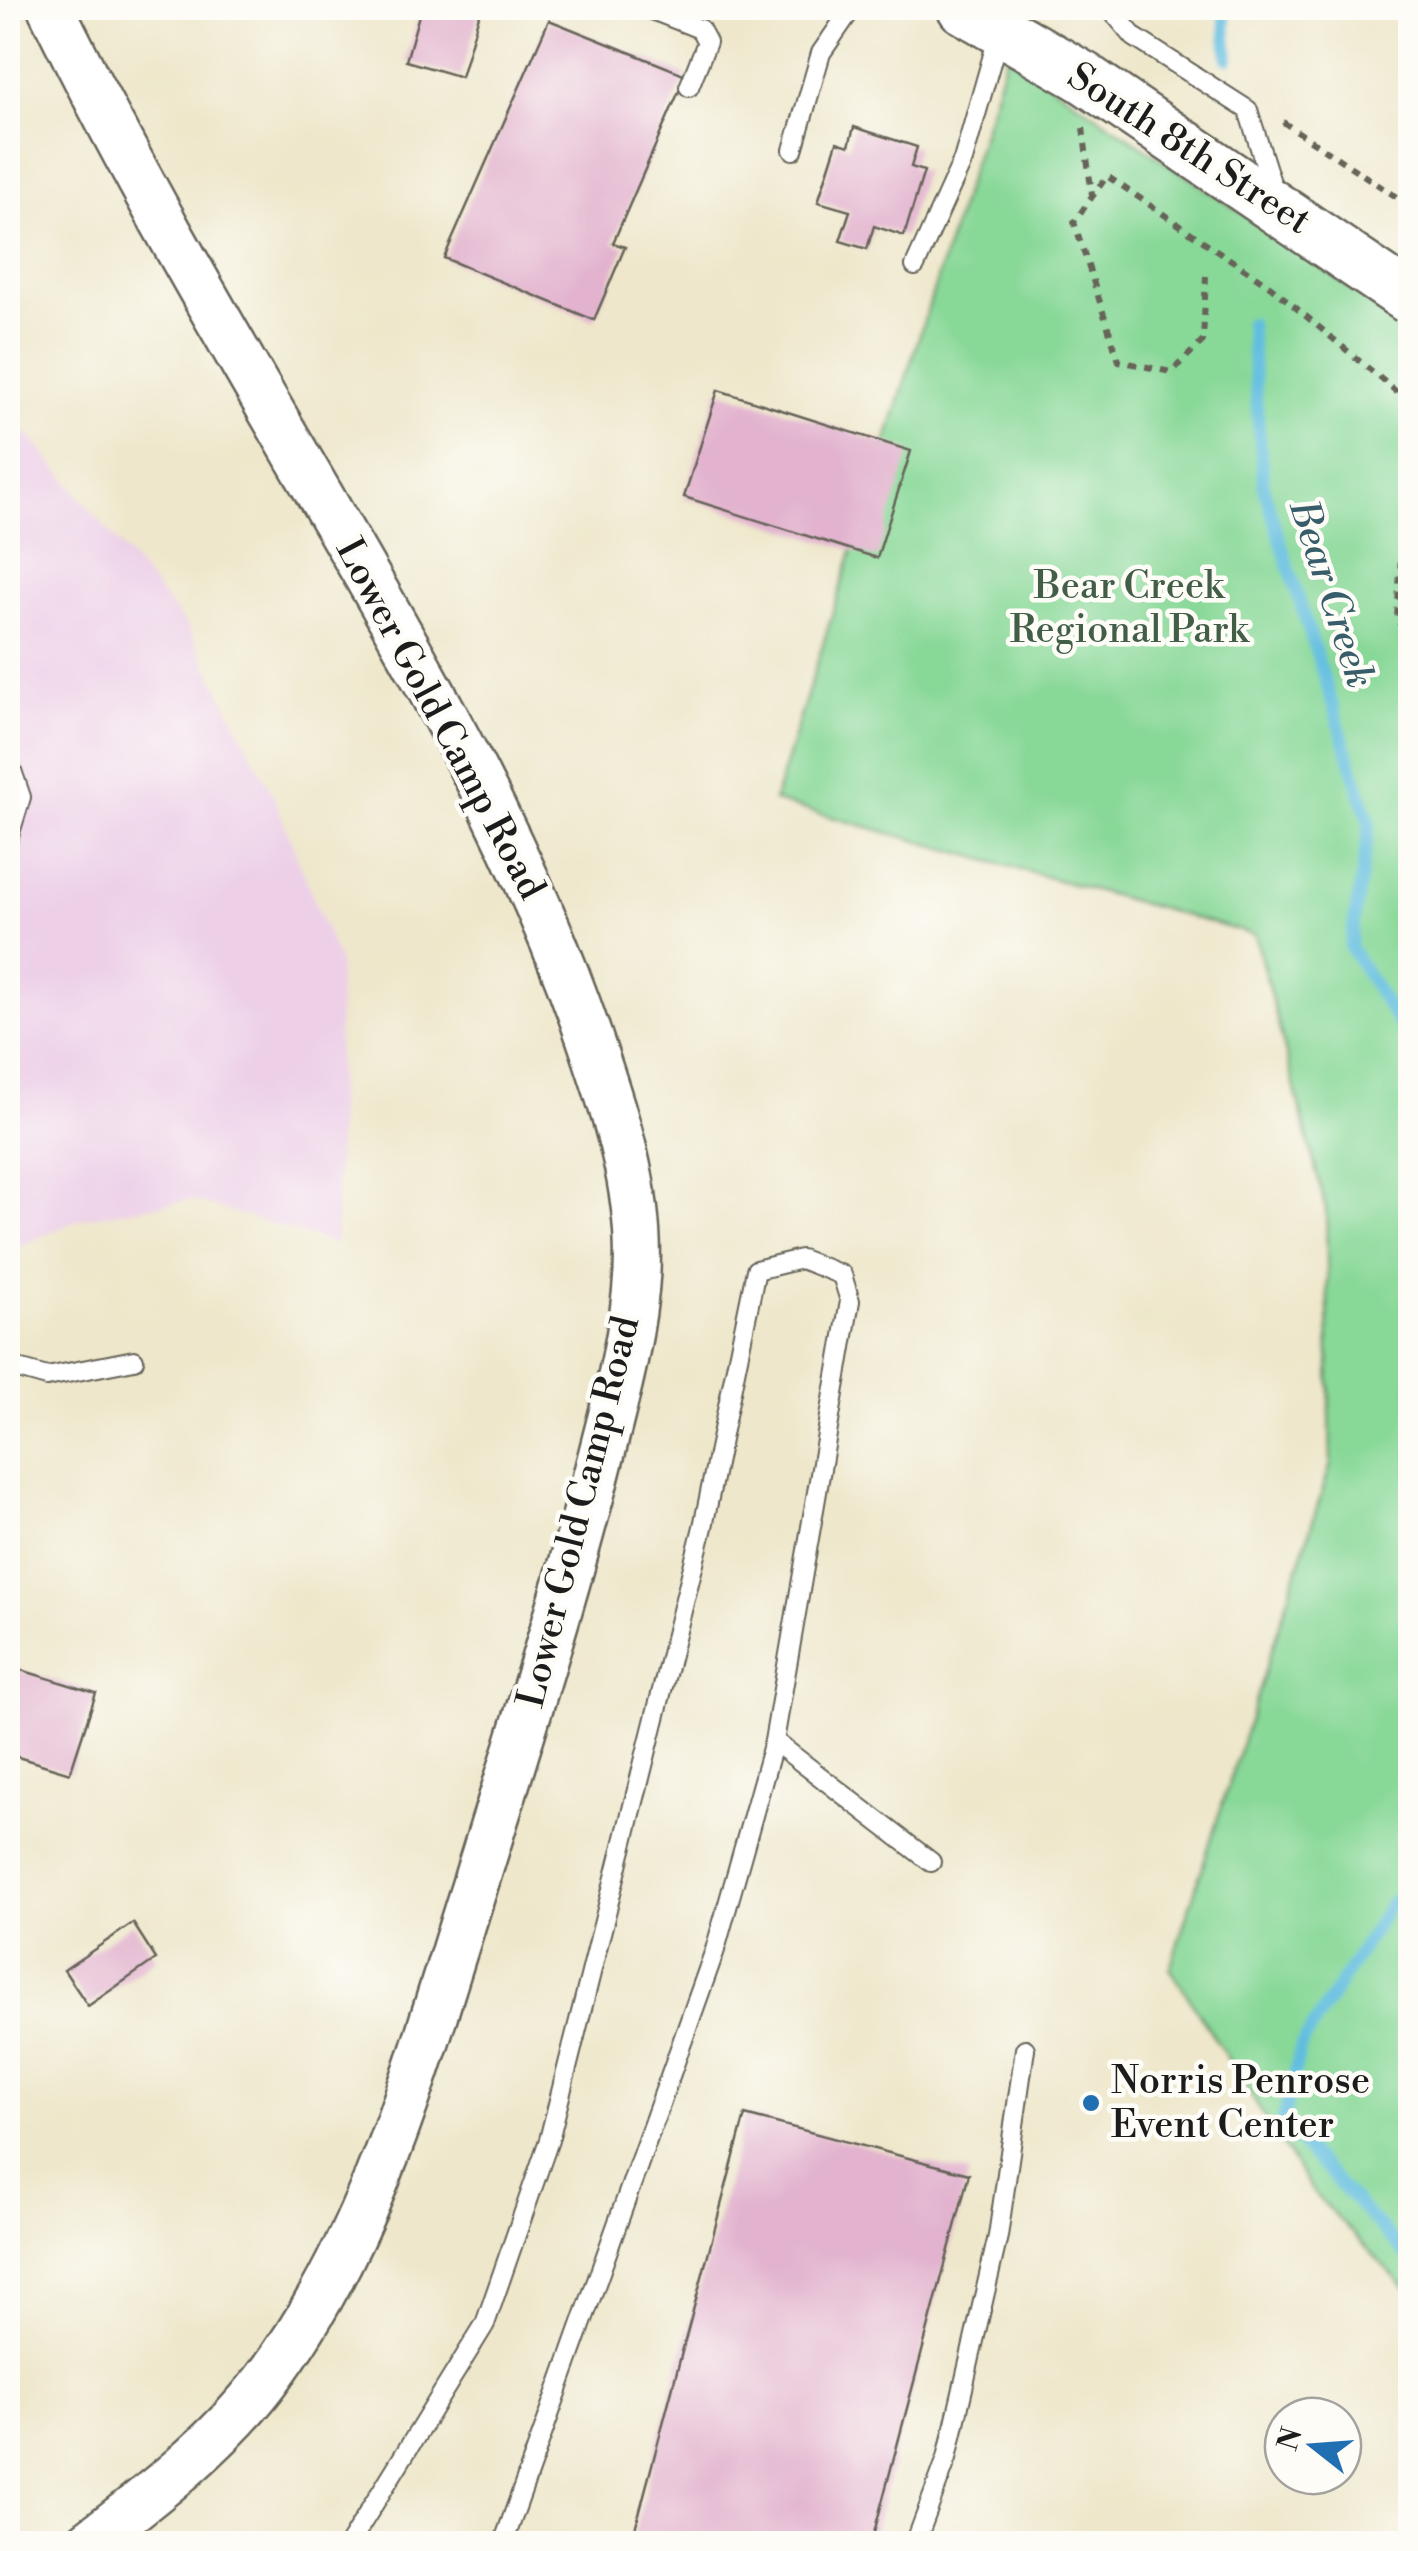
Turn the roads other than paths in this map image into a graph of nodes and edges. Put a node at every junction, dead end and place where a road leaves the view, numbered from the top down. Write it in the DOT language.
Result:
graph roads {
  1 [pos="50,8"];
  2 [pos="647,8"];
  3 [pos="852,8"];
  4 [pos="1111,9"];
  5 [pos="982,18"];
  6 [pos="689,87"];
  7 [pos="793,150"];
  8 [pos="1278,207"];
  9 [pos="915,266"];
  10 [pos="1410,299"];
  11 [pos="8,759"];
  12 [pos="8,839"];
  13 [pos="134,1360"];
  14 [pos="8,1366"];
  15 [pos="774,1741"];
  16 [pos="931,1862"];
  17 [pos="1024,2049"];
  18 [pos="87,2544"];
  19 [pos="348,2544"];
  20 [pos="504,2544"];
  21 [pos="916,2544"];
  1 -- 18 [label="street, Lower Gold Camp Road"];
  2 -- 6 [label="lane"];
  3 -- 7 [label="lane"];
  4 -- 8 [label="lane, bridge"];
  5 -- 8 [label="main road, South 8th Street, bridge"];
  5 -- 9 [label="lane"];
  8 -- 10 [label="main road, South 8th Street, bridge"];
  11 -- 12 [label="lane"];
  13 -- 14 [label="lane"];
  15 -- 16 [label="lane"];
  15 -- 19 [label="lane"];
  15 -- 20 [label="lane"];
  17 -- 21 [label="lane"];
}
